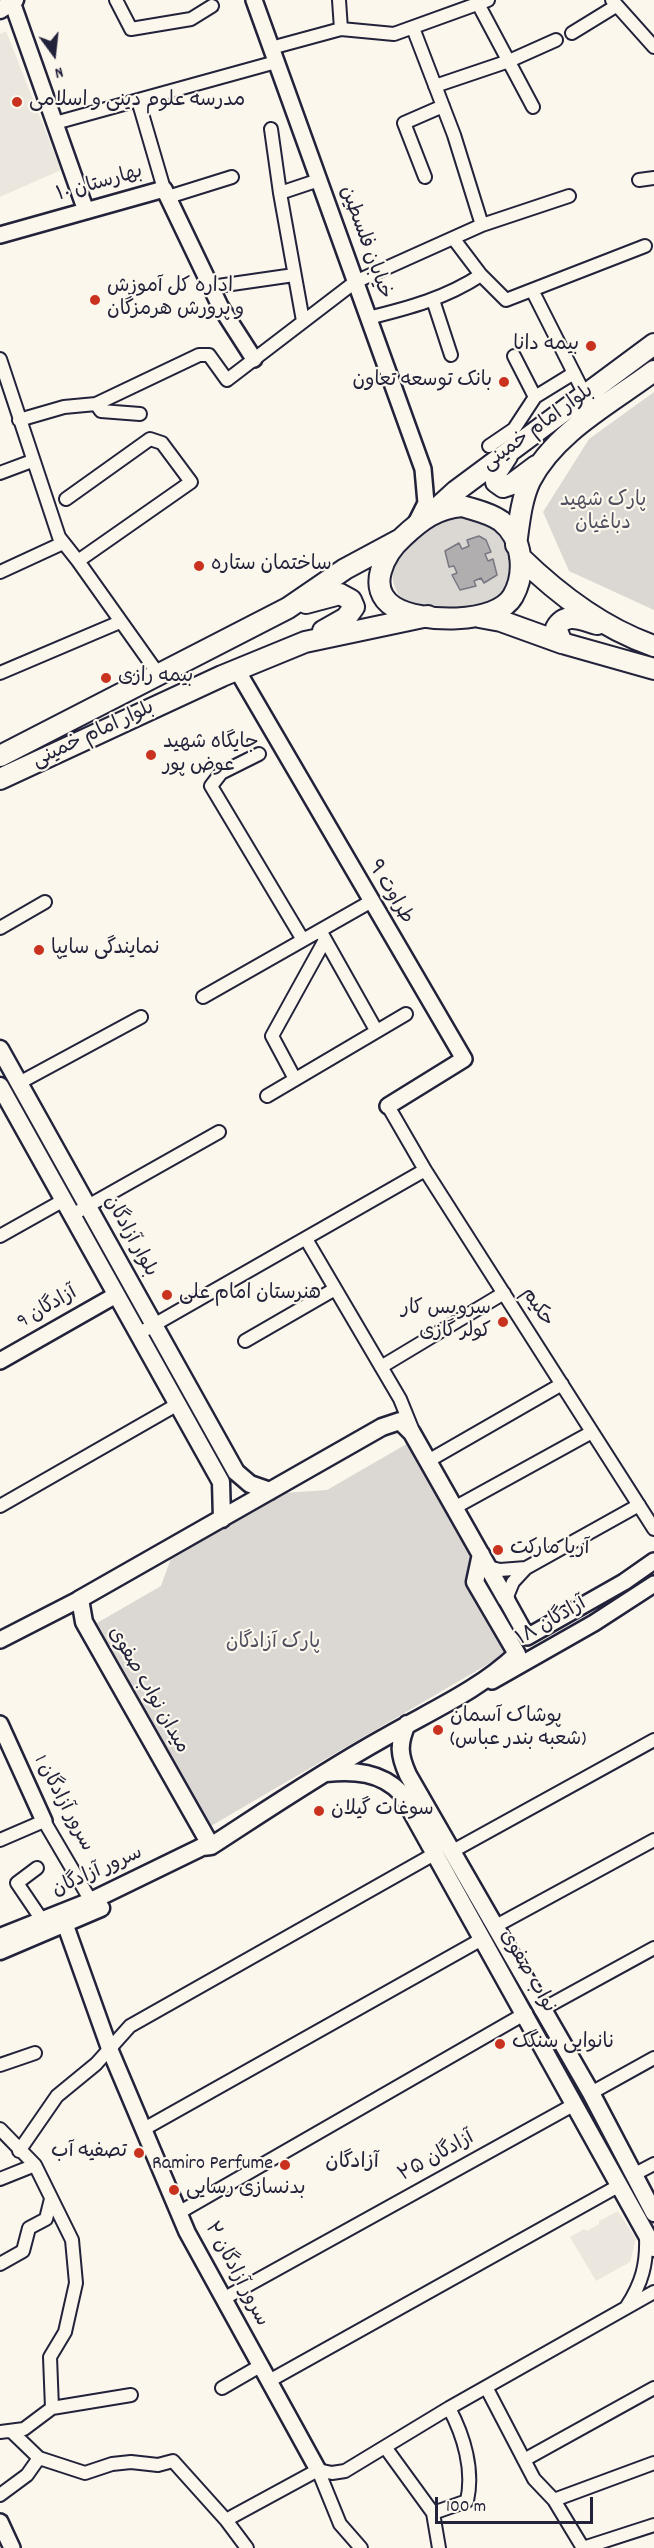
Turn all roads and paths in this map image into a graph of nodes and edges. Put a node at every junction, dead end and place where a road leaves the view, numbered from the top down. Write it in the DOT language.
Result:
graph roads {
  1 [pos="116,0"];
  2 [pos="254,0"];
  3 [pos="339,0"];
  4 [pos="480,2"];
  5 [pos="614,3"];
  6 [pos="9,4"];
  7 [pos="212,6"];
  8 [pos="413,28"];
  9 [pos="341,29"];
  10 [pos="572,33"];
  11 [pos="556,40"];
  12 [pos="654,47"];
  13 [pos="274,55"];
  14 [pos="509,61"];
  15 [pos="435,86"];
  16 [pos="138,100"];
  17 [pos="443,106"];
  18 [pos="533,106"];
  19 [pos="55,123"];
  20 [pos="271,129"];
  21 [pos="232,177"];
  22 [pos="425,177"];
  23 [pos="654,178"];
  24 [pos="318,180"];
  25 [pos="639,180"];
  26 [pos="166,193"];
  27 [pos="280,193"];
  28 [pos="569,196"];
  29 [pos="86,211"];
  30 [pos="482,225"];
  31 [pos="0,235"];
  32 [pos="453,238"];
  33 [pos="645,246"];
  34 [pos="294,275"];
  35 [pos="481,275"];
  36 [pos="355,282"];
  37 [pos="211,287"];
  38 [pos="532,290"];
  39 [pos="433,300"];
  40 [pos="368,318"];
  41 [pos="303,321"];
  42 [pos="654,344"];
  43 [pos="451,355"];
  44 [pos="514,356"];
  45 [pos="0,359"];
  46 [pos="254,359"];
  47 [pos="654,371"];
  48 [pos="574,373"];
  49 [pos="585,395"];
  50 [pos="535,397"];
  51 [pos="96,404"];
  52 [pos="140,414"];
  53 [pos="19,420"];
  54 [pos="489,446"];
  55 [pos="510,451"];
  56 [pos="32,461"];
  57 [pos="542,462"];
  58 [pos="0,473"];
  59 [pos="66,499"];
  60 [pos="416,522"];
  61 [pos="63,543"];
  62 [pos="518,551"];
  63 [pos="78,561"];
  64 [pos="0,573"];
  65 [pos="288,608"];
  66 [pos="428,616"];
  67 [pos="479,617"];
  68 [pos="120,622"];
  69 [pos="608,627"];
  70 [pos="305,642"];
  71 [pos="562,643"];
  72 [pos="650,643"];
  73 [pos="654,669"];
  74 [pos="237,670"];
  75 [pos="0,674"];
  76 [pos="159,675"];
  77 [pos="259,754"];
  78 [pos="0,756"];
  79 [pos="0,779"];
  80 [pos="45,902"];
  81 [pos="370,902"];
  82 [pos="0,928"];
  83 [pos="322,935"];
  84 [pos="303,940"];
  85 [pos="203,997"];
  86 [pos="406,1014"];
  87 [pos="141,1017"];
  88 [pos="376,1030"];
  89 [pos="0,1049"];
  90 [pos="295,1079"];
  91 [pos="19,1083"];
  92 [pos="1,1090"];
  93 [pos="267,1096"];
  94 [pos="388,1106"];
  95 [pos="219,1132"];
  96 [pos="425,1170"];
  97 [pos="88,1206"];
  98 [pos="68,1208"];
  99 [pos="0,1236"];
  100 [pos="306,1239"];
  101 [pos="336,1289"];
  102 [pos="504,1293"];
  103 [pos="116,1295"];
  104 [pos="153,1325"];
  105 [pos="138,1334"];
  106 [pos="245,1341"];
  107 [pos="0,1361"];
  108 [pos="381,1368"];
  109 [pos="562,1384"];
  110 [pos="400,1399"];
  111 [pos="178,1404"];
  112 [pos="382,1427"];
  113 [pos="592,1432"];
  114 [pos="417,1442"];
  115 [pos="428,1461"];
  116 [pos="236,1472"];
  117 [pos="221,1482"];
  118 [pos="270,1491"];
  119 [pos="639,1505"];
  120 [pos="0,1506"];
  121 [pos="454,1508"];
  122 [pos="222,1519"];
  123 [pos="654,1529"];
  124 [pos="485,1561"];
  125 [pos="654,1561"];
  126 [pos="526,1568"];
  127 [pos="654,1584"];
  128 [pos="80,1599"];
  129 [pos="506,1599"];
  130 [pos="0,1640"];
  131 [pos="468,1692"];
  132 [pos="0,1724"];
  133 [pos="407,1724"];
  134 [pos="654,1740"];
  135 [pos="321,1774"];
  136 [pos="402,1782"];
  137 [pos="44,1821"];
  138 [pos="0,1840"];
  139 [pos="654,1840"];
  140 [pos="210,1850"];
  141 [pos="444,1852"];
  142 [pos="37,1868"];
  143 [pos="91,1901"];
  144 [pos="42,1920"];
  145 [pos="65,1924"];
  146 [pos="488,1933"];
  147 [pos="0,1937"];
  148 [pos="654,1947"];
  149 [pos="0,1951"];
  150 [pos="533,2012"];
  151 [pos="110,2050"];
  152 [pos="34,2053"];
  153 [pos="654,2058"];
  154 [pos="0,2065"];
  155 [pos="591,2093"];
  156 [pos="575,2104"];
  157 [pos="0,2129"];
  158 [pos="144,2129"];
  159 [pos="19,2151"];
  160 [pos="35,2164"];
  161 [pos="654,2164"];
  162 [pos="0,2179"];
  163 [pos="626,2180"];
  164 [pos="51,2199"];
  165 [pos="180,2212"];
  166 [pos="654,2213"];
  167 [pos="650,2241"];
  168 [pos="0,2264"];
  169 [pos="654,2292"];
  170 [pos="223,2299"];
  171 [pos="627,2307"];
  172 [pos="260,2366"];
  173 [pos="269,2381"];
  174 [pos="486,2387"];
  175 [pos="222,2388"];
  176 [pos="653,2390"];
  177 [pos="131,2395"];
  178 [pos="52,2408"];
  179 [pos="449,2408"];
  180 [pos="5,2431"];
  181 [pos="385,2447"];
  182 [pos="39,2458"];
  183 [pos="525,2460"];
  184 [pos="654,2463"];
  185 [pos="318,2470"];
  186 [pos="0,2495"];
  187 [pos="554,2500"];
  188 [pos="433,2513"];
  189 [pos="226,2520"];
  190 [pos="0,2522"];
  191 [pos="654,2524"];
  192 [pos="608,2544"];
  193 [pos="12,2548"];
  194 [pos="247,2548"];
  195 [pos="361,2548"];
  196 [pos="439,2548"];
  197 [pos="583,2548"];
  1 -- 7 [label="street"];
  2 -- 13 [label="street, خیابان فلسطین"];
  3 -- 9 [label="street"];
  4 -- 8 [label="street"];
  4 -- 14 [label="street"];
  5 -- 10 [label="street"];
  5 -- 12 [label="street"];
  6 -- 19 [label="street"];
  8 -- 9 [label="street"];
  8 -- 15 [label="street"];
  9 -- 13 [label="street"];
  11 -- 14 [label="street"];
  13 -- 16 [label="street"];
  13 -- 24 [label="street, خیابان فلسطین"];
  14 -- 15 [label="street"];
  14 -- 18 [label="street"];
  15 -- 17 [label="street"];
  16 -- 19 [label="street"];
  16 -- 26 [label="street"];
  17 -- 22 [label="street"];
  17 -- 30 [label="street"];
  19 -- 29 [label="street"];
  20 -- 27 [label="street"];
  21 -- 26 [label="street"];
  23 -- 25 [label="street"];
  24 -- 27 [label="street"];
  24 -- 36 [label="street, خیابان فلسطین"];
  26 -- 29 [label="street, بهارستان ۱۰"];
  26 -- 37 [label="street, بهارستان ۱۰"];
  27 -- 34 [label="street"];
  28 -- 30 [label="street"];
  29 -- 31 [label="street, بهارستان ۱۰"];
  30 -- 32 [label="street"];
  32 -- 35 [label="street"];
  32 -- 36 [label="street"];
  33 -- 38 [label="street"];
  34 -- 37 [label="street"];
  34 -- 41 [label="street"];
  35 -- 38 [label="street"];
  35 -- 39 [label="street"];
  36 -- 40 [label="street, خیابان فلسطین"];
  36 -- 41 [label="street"];
  37 -- 46 [label="street, بهارستان ۱۰"];
  38 -- 48 [label="street"];
  39 -- 40 [label="street"];
  39 -- 43 [label="street"];
  40 -- 60 [label="street, خیابان فلسطین"];
  41 -- 46 [label="street"];
  42 -- 49 [label="main road, بلوار امام خمینی"];
  44 -- 50 [label="street"];
  45 -- 53 [label="street"];
  46 -- 51 [label="street"];
  47 -- 57 [label="main road, بلوار امام خمینی"];
  48 -- 49 [label="street"];
  48 -- 50 [label="street"];
  49 -- 55 [label="main road, بلوار امام خمینی"];
  50 -- 54 [label="street"];
  51 -- 52 [label="street"];
  51 -- 53 [label="street"];
  53 -- 56 [label="street"];
  55 -- 57 [label="main road"];
  55 -- 60 [label="main road, بلوار امام خمینی"];
  56 -- 58 [label="street"];
  56 -- 61 [label="street"];
  57 -- 62 [label="main road, بلوار امام خمینی"];
  59 -- 63 [label="street"];
  60 -- 62 [label="main road"];
  60 -- 65 [label="main road, بلوار امام خمینی"];
  60 -- 66 [label="main road"];
  61 -- 63 [label="street"];
  61 -- 64 [label="street"];
  62 -- 67 [label="main road"];
  62 -- 69 [label="main road"];
  63 -- 68 [label="street"];
  65 -- 70 [label="main road"];
  65 -- 76 [label="main road, بلوار امام خمینی"];
  66 -- 67 [label="main road"];
  66 -- 70 [label="main road, بلوار امام خمینی"];
  67 -- 71 [label="main road"];
  68 -- 75 [label="street"];
  68 -- 76 [label="street"];
  69 -- 71 [label="main road"];
  69 -- 72 [label="main road"];
  70 -- 74 [label="main road, بلوار امام خمینی"];
  71 -- 73 [label="main road"];
  74 -- 79 [label="main road, بلوار امام خمینی"];
  74 -- 81 [label="street, طراوت ۹"];
  76 -- 78 [label="main road, بلوار امام خمینی"];
  77 -- 84 [label="street"];
  80 -- 82 [label="street"];
  81 -- 83 [label="street"];
  81 -- 94 [label="street, طراوت ۹"];
  83 -- 84 [label="street"];
  83 -- 88 [label="street"];
  83 -- 90 [label="street"];
  84 -- 85 [label="street"];
  86 -- 88 [label="street"];
  87 -- 91 [label="street"];
  88 -- 90 [label="street"];
  89 -- 91 [label="main road, بلوار آزادگان"];
  90 -- 93 [label="street"];
  91 -- 92 [label="main road"];
  91 -- 97 [label="main road, بلوار آزادگان"];
  92 -- 98 [label="main road, بلوار آزادگان"];
  94 -- 96 [label="street, حکیم"];
  95 -- 97 [label="street"];
  96 -- 100 [label="street"];
  96 -- 102 [label="street, حکیم"];
  97 -- 98 [label="street"];
  97 -- 104 [label="main road, بلوار آزادگان"];
  98 -- 99 [label="street"];
  98 -- 103 [label="main road, بلوار آزادگان"];
  100 -- 101 [label="street"];
  100 -- 104 [label="street"];
  101 -- 106 [label="street"];
  101 -- 108 [label="street"];
  102 -- 108 [label="street"];
  102 -- 109 [label="street, حکیم"];
  103 -- 105 [label="main road, بلوار آزادگان"];
  103 -- 107 [label="street, آزادگان 9"];
  104 -- 105 [label="street"];
  104 -- 116 [label="main road, بلوار آزادگان"];
  105 -- 111 [label="main road, بلوار آزادگان"];
  108 -- 110 [label="street"];
  109 -- 113 [label="street, حکیم"];
  109 -- 115 [label="street"];
  110 -- 112 [label="street"];
  110 -- 114 [label="street"];
  111 -- 117 [label="main road, بلوار آزادگان"];
  111 -- 120 [label="street"];
  112 -- 114 [label="main road"];
  112 -- 118 [label="main road"];
  113 -- 119 [label="street, حکیم"];
  113 -- 121 [label="street"];
  114 -- 115 [label="main road"];
  115 -- 121 [label="main road"];
  116 -- 117 [label="main road"];
  116 -- 118 [label="main road, بلوار آزادگان"];
  117 -- 122 [label="main road, بلوار آزادگان"];
  118 -- 122 [label="main road"];
  119 -- 123 [label="street, حکیم"];
  119 -- 126 [label="street"];
  121 -- 124 [label="main road"];
  122 -- 128 [label="main road"];
  124 -- 126 [label="street"];
  124 -- 129 [label="main road"];
  124 -- 131 [label="main road"];
  125 -- 129 [label="street"];
  126 -- 129 [label="street"];
  127 -- 131 [label="street, آزادگان ۱۸"];
  128 -- 130 [label="street"];
  128 -- 140 [label="main road, میدان نواب صفوی"];
  131 -- 133 [label="main road"];
  132 -- 137 [label="street, سرور آزادگان 1"];
  133 -- 135 [label="main road"];
  133 -- 136 [label="main road, نواب صفوی"];
  134 -- 141 [label="street"];
  135 -- 136 [label="main road"];
  135 -- 140 [label="main road"];
  136 -- 141 [label="main road, نواب صفوی"];
  137 -- 138 [label="street"];
  137 -- 143 [label="street, سرور آزادگان 1"];
  139 -- 146 [label="street"];
  140 -- 143 [label="main road, سرور آزادگان"];
  140 -- 145 [label="main road, سرور آزادگان"];
  141 -- 146 [label="main road, نواب صفوی"];
  141 -- 151 [label="street"];
  142 -- 144 [label="street"];
  143 -- 144 [label="main road, سرور آزادگان"];
  144 -- 147 [label="main road, سرور آزادگان"];
  145 -- 149 [label="main road, سرور آزادگان"];
  145 -- 151 [label="street, سرور آزادگان ۲"];
  146 -- 150 [label="main road, نواب صفوی"];
  146 -- 158 [label="street"];
  148 -- 150 [label="street"];
  150 -- 155 [label="main road, نواب صفوی"];
  150 -- 156 [label="main road, نواب صفوی"];
  150 -- 165 [label="street"];
  151 -- 158 [label="street, سرور آزادگان ۲"];
  151 -- 159 [label="street"];
  152 -- 154 [label="street"];
  153 -- 155 [label="street"];
  155 -- 163 [label="main road, نواب صفوی"];
  156 -- 163 [label="main road, نواب صفوی"];
  156 -- 170 [label="street, آزادگان ۲۵"];
  157 -- 159 [label="street"];
  158 -- 165 [label="street, سرور آزادگان ۲"];
  159 -- 160 [label="street"];
  160 -- 162 [label="street"];
  160 -- 164 [label="street"];
  161 -- 163 [label="street"];
  163 -- 166 [label="main road, نواب صفوی"];
  163 -- 167 [label="main road, نواب صفوی"];
  163 -- 173 [label="street"];
  164 -- 168 [label="street"];
  164 -- 178 [label="street"];
  165 -- 170 [label="street, سرور آزادگان ۲"];
  167 -- 171 [label="street"];
  169 -- 171 [label="street"];
  170 -- 172 [label="street, سرور آزادگان ۲"];
  171 -- 174 [label="street"];
  172 -- 173 [label="street, سرور آزادگان ۲"];
  172 -- 175 [label="street"];
  173 -- 185 [label="street, سرور آزادگان ۲"];
  174 -- 179 [label="street"];
  174 -- 183 [label="street"];
  176 -- 183 [label="street"];
  177 -- 178 [label="street"];
  178 -- 180 [label="street"];
  179 -- 181 [label="street"];
  179 -- 188 [label="street"];
  180 -- 182 [label="street"];
  181 -- 185 [label="street"];
  181 -- 188 [label="street"];
  182 -- 186 [label="street"];
  182 -- 189 [label="street"];
  183 -- 187 [label="street"];
  184 -- 187 [label="street"];
  185 -- 189 [label="street"];
  185 -- 195 [label="street"];
  187 -- 197 [label="street"];
  188 -- 196 [label="street"];
  189 -- 194 [label="street"];
  190 -- 193 [label="street"];
  191 -- 192 [label="street"];
  192 -- 197 [label="street"];
}
